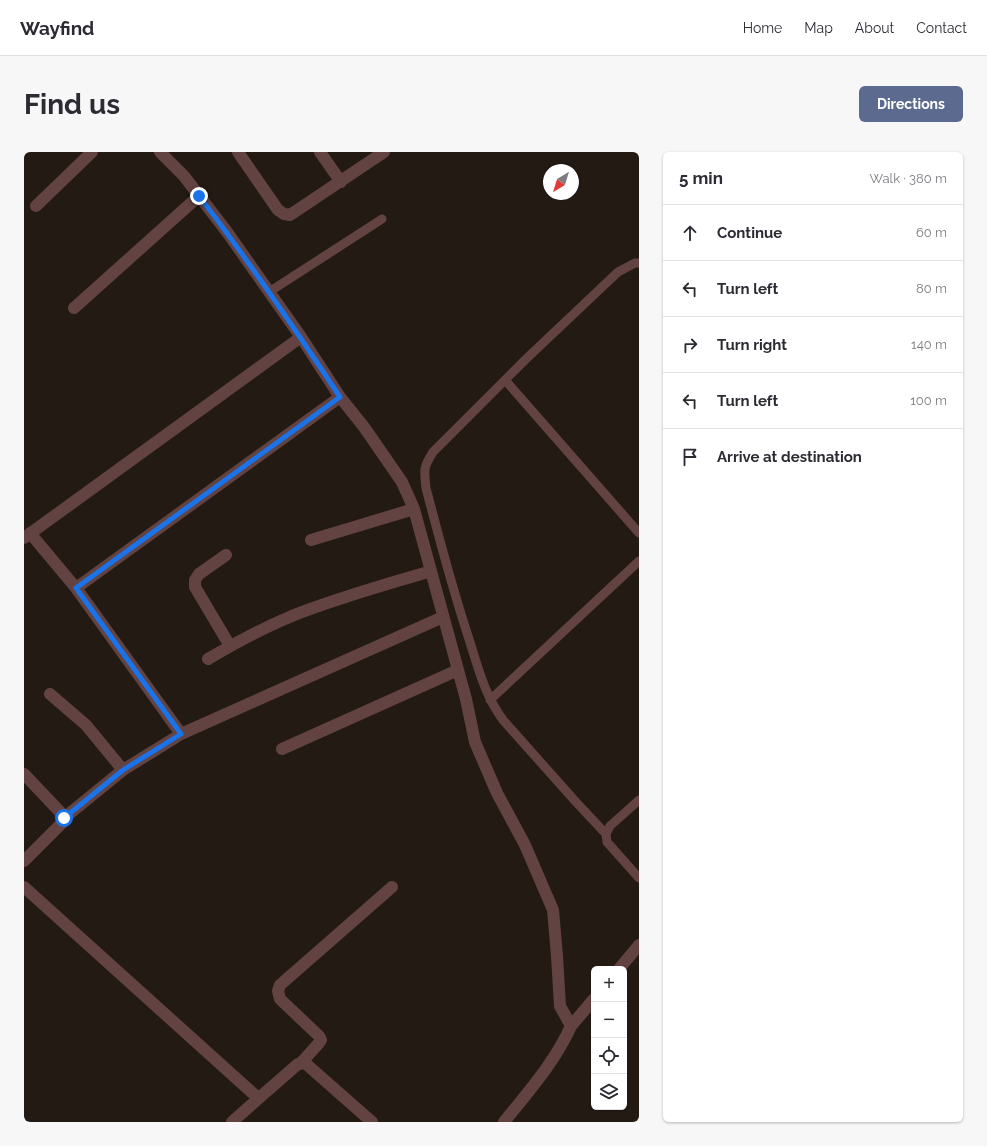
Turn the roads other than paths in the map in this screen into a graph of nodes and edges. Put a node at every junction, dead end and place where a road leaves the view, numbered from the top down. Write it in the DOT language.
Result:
graph roads {
  1 [pos="92,152"];
  2 [pos="160,152"];
  3 [pos="238,152"];
  4 [pos="320,152"];
  5 [pos="384,152"];
  6 [pos="341,182"];
  7 [pos="199,196"];
  8 [pos="36,206"];
  9 [pos="382,219"];
  10 [pos="639,263"];
  11 [pos="269,292"];
  12 [pos="74,308"];
  13 [pos="301,337"];
  14 [pos="505,380"];
  15 [pos="340,397"];
  16 [pos="414,509"];
  17 [pos="639,533"];
  18 [pos="27,536"];
  19 [pos="311,540"];
  20 [pos="226,556"];
  21 [pos="639,561"];
  22 [pos="431,571"];
  23 [pos="76,588"];
  24 [pos="443,616"];
  25 [pos="230,646"];
  26 [pos="208,659"];
  27 [pos="458,670"];
  28 [pos="50,694"];
  29 [pos="490,700"];
  30 [pos="181,734"];
  31 [pos="282,749"];
  32 [pos="123,770"];
  33 [pos="24,774"];
  34 [pos="639,800"];
  35 [pos="64,818"];
  36 [pos="606,834"];
  37 [pos="24,861"];
  38 [pos="639,878"];
  39 [pos="24,887"];
  40 [pos="392,887"];
  41 [pos="639,945"];
  42 [pos="622,966"];
  43 [pos="591,1002"];
  44 [pos="571,1026"];
  45 [pos="301,1063"];
  46 [pos="259,1098"];
  47 [pos="232,1122"];
  48 [pos="372,1122"];
  49 [pos="504,1122"];
  1 -- 8 [label="street"];
  2 -- 7 [label="street"];
  3 -- 6 [label="street"];
  4 -- 6 [label="street"];
  5 -- 6 [label="street"];
  7 -- 11 [label="street"];
  7 -- 12 [label="street"];
  9 -- 11 [label="lane"];
  10 -- 14 [label="lane"];
  11 -- 13 [label="street"];
  13 -- 15 [label="street"];
  13 -- 18 [label="street"];
  14 -- 17 [label="lane"];
  14 -- 29 [label="lane"];
  15 -- 16 [label="street"];
  15 -- 23 [label="street"];
  16 -- 19 [label="street"];
  16 -- 22 [label="street"];
  18 -- 23 [label="street"];
  20 -- 25 [label="street"];
  21 -- 29 [label="lane"];
  22 -- 24 [label="street"];
  22 -- 25 [label="street"];
  23 -- 30 [label="street"];
  24 -- 27 [label="street"];
  24 -- 30 [label="street"];
  25 -- 26 [label="street"];
  27 -- 31 [label="street"];
  27 -- 44 [label="street"];
  28 -- 32 [label="street"];
  29 -- 36 [label="lane"];
  30 -- 32 [label="street"];
  32 -- 35 [label="street"];
  33 -- 35 [label="street"];
  34 -- 36 [label="lane"];
  35 -- 37 [label="street"];
  36 -- 38 [label="lane"];
  39 -- 46 [label="street"];
  40 -- 45 [label="street"];
  41 -- 42 [label="street"];
  43 -- 44 [label="street"];
  44 -- 49 [label="street"];
  45 -- 46 [label="street"];
  45 -- 48 [label="street"];
  46 -- 47 [label="street"];
}
